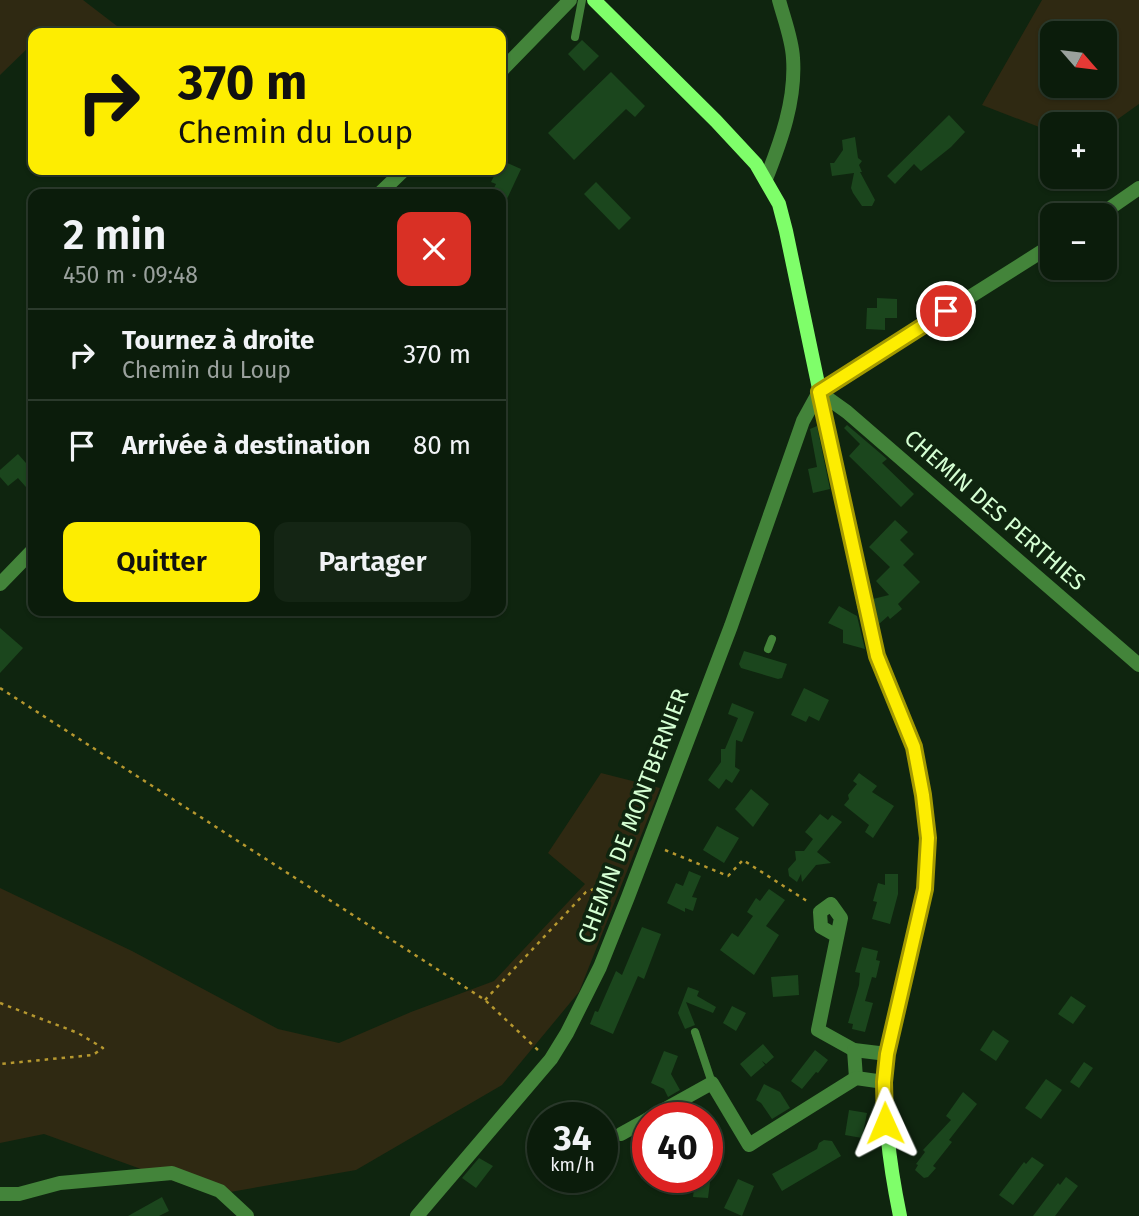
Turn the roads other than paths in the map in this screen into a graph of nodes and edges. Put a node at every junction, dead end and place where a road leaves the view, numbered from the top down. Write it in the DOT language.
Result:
graph roads {
  1 [pos="570,0"];
  2 [pos="582,0"];
  3 [pos="594,0"];
  4 [pos="779,0"];
  5 [pos="575,37"];
  6 [pos="506,66"];
  7 [pos="399,175"];
  8 [pos="766,179"];
  9 [pos="1139,188"];
  10 [pos="384,189"];
  11 [pos="1117,203"];
  12 [pos="1040,253"];
  13 [pos="819,392"];
  14 [pos="28,555"];
  15 [pos="0,584"];
  16 [pos="772,639"];
  17 [pos="768,649"];
  18 [pos="1139,665"];
  19 [pos="820,912"];
  20 [pos="695,1032"];
  21 [pos="855,1050"];
  22 [pos="887,1054"];
  23 [pos="856,1078"];
  24 [pos="884,1082"];
  25 [pos="712,1083"];
  26 [pos="678,1102"];
  27 [pos="632,1128"];
  28 [pos="621,1134"];
  29 [pos="0,1194"];
  30 [pos="247,1216"];
  31 [pos="417,1216"];
  32 [pos="900,1216"];
  1 -- 6 [label="street"];
  2 -- 5 [label="lane"];
  3 -- 8 [label="street"];
  4 -- 8 [label="street"];
  7 -- 10 [label="street"];
  8 -- 13 [label="street"];
  9 -- 11 [label="street"];
  12 -- 13 [label="street"];
  13 -- 18 [label="street, CHEMIN DES PERTHIES"];
  13 -- 22 [label="street"];
  13 -- 31 [label="street, CHEMIN DE MONTBERNIER"];
  14 -- 15 [label="street"];
  16 -- 17 [label="lane"];
  19 -- 21 [label="street"];
  20 -- 25 [label="lane"];
  21 -- 22 [label="street"];
  21 -- 23 [label="street"];
  22 -- 24 [label="street"];
  23 -- 24 [label="street"];
  23 -- 25 [label="street"];
  24 -- 32 [label="street"];
  25 -- 26 [label="street"];
  27 -- 28 [label="street"];
  29 -- 30 [label="street"];
}
